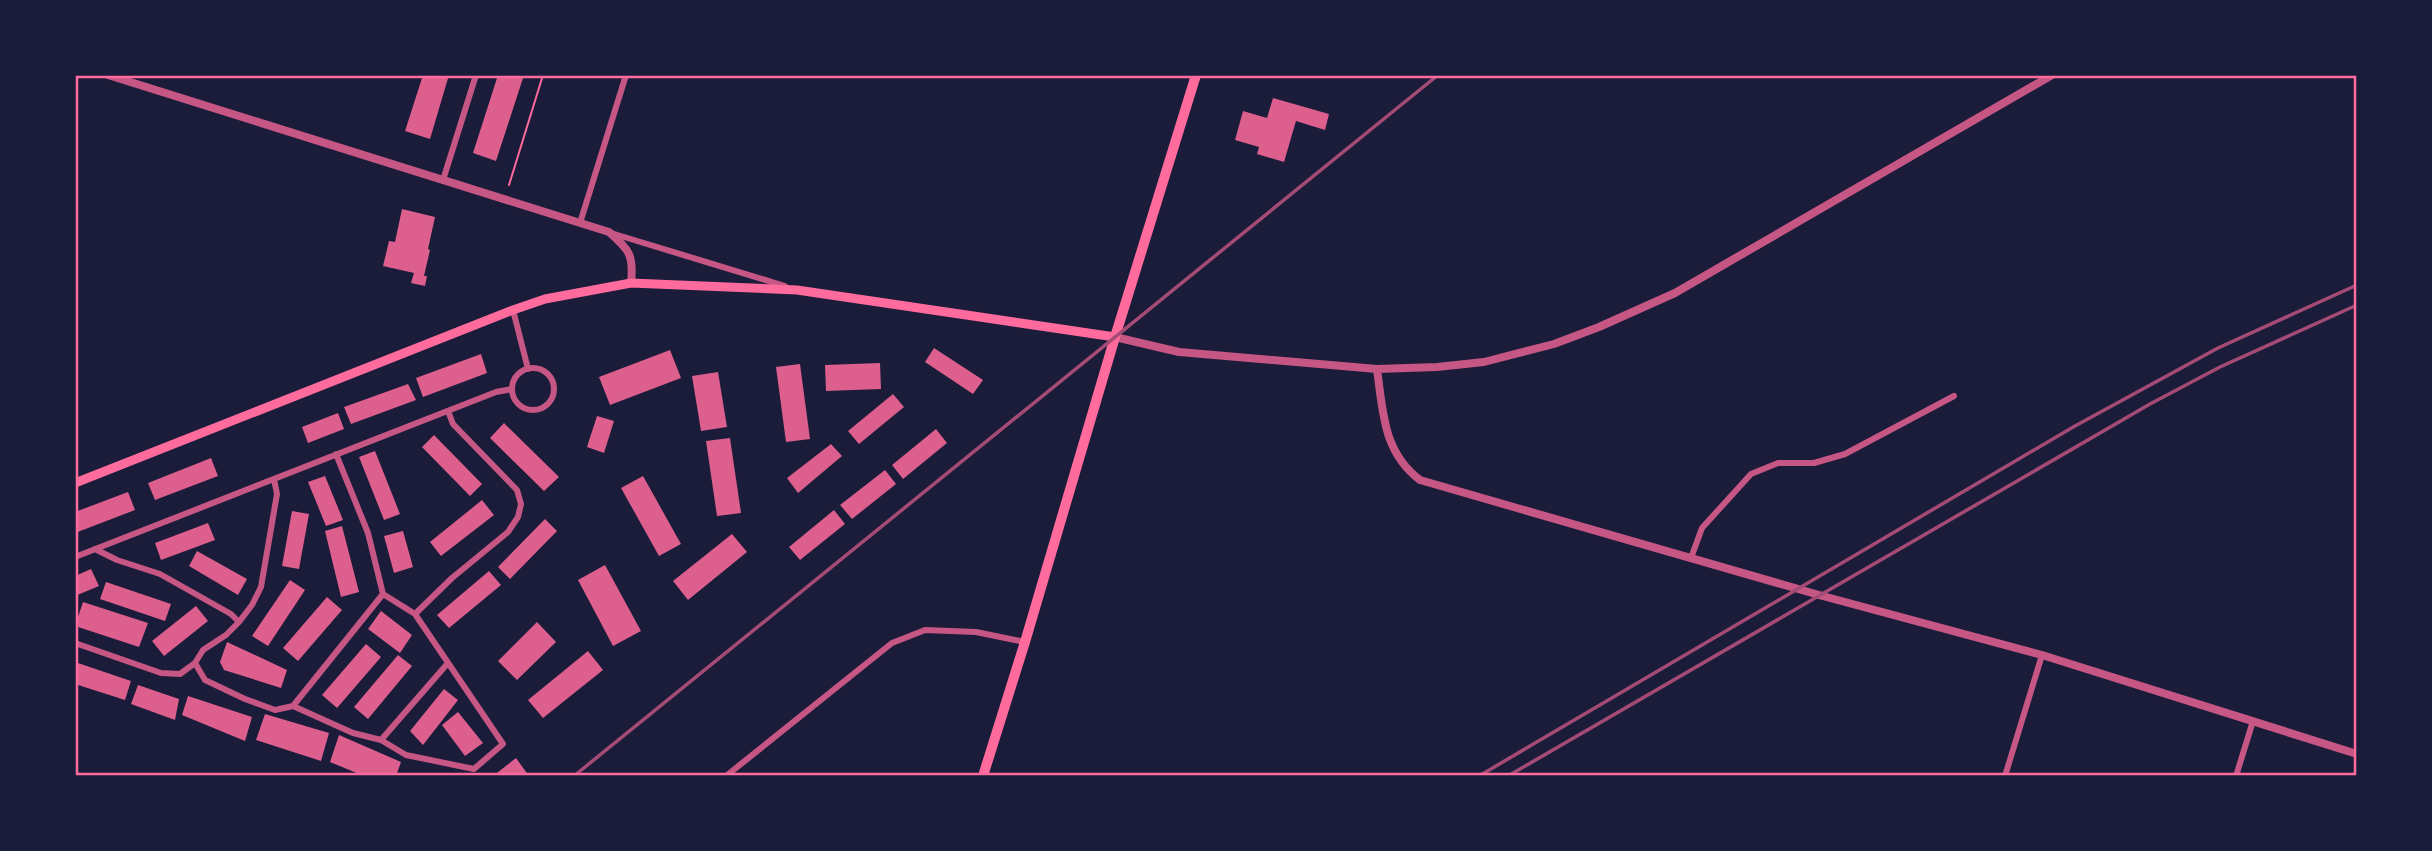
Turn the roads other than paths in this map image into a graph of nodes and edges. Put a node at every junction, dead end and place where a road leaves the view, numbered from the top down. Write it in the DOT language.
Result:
graph roads {
  1 [pos="108,75"];
  2 [pos="476,75"];
  3 [pos="626,75"];
  4 [pos="1196,75"];
  5 [pos="2052,75"];
  6 [pos="443,180"];
  7 [pos="580,223"];
  8 [pos="609,232"];
  9 [pos="631,282"];
  10 [pos="797,290"];
  11 [pos="513,310"];
  12 [pos="1115,337"];
  13 [pos="528,369"];
  14 [pos="1377,369"];
  15 [pos="512,389"];
  16 [pos="1954,396"];
  17 [pos="448,411"];
  18 [pos="336,454"];
  19 [pos="274,479"];
  20 [pos="75,482"];
  21 [pos="95,549"];
  22 [pos="75,557"];
  23 [pos="1691,558"];
  24 [pos="383,594"];
  25 [pos="415,614"];
  26 [pos="239,622"];
  27 [pos="1025,642"];
  28 [pos="75,643"];
  29 [pos="2042,655"];
  30 [pos="195,663"];
  31 [pos="448,663"];
  32 [pos="293,706"];
  33 [pos="2253,720"];
  34 [pos="381,740"];
  35 [pos="2357,754"];
  36 [pos="726,776"];
  37 [pos="983,776"];
  38 [pos="2005,776"];
  39 [pos="2236,776"];
  1 -- 6 [label="street"];
  2 -- 6 [label="street"];
  3 -- 7 [label="street"];
  4 -- 12 [label="main road"];
  5 -- 14 [label="street"];
  6 -- 7 [label="street"];
  7 -- 8 [label="street"];
  8 -- 9 [label="street"];
  8 -- 10 [label="street"];
  9 -- 10 [label="main road"];
  9 -- 11 [label="main road"];
  10 -- 12 [label="main road"];
  11 -- 13 [label="street"];
  11 -- 20 [label="main road"];
  12 -- 14 [label="street"];
  12 -- 27 [label="main road"];
  13 -- 15 [label="street"];
  13 -- 15 [label="street"];
  14 -- 23 [label="street"];
  15 -- 17 [label="street"];
  16 -- 23 [label="street"];
  17 -- 18 [label="street"];
  17 -- 25 [label="street"];
  18 -- 19 [label="street"];
  18 -- 24 [label="street"];
  19 -- 21 [label="street"];
  19 -- 26 [label="street"];
  21 -- 22 [label="street"];
  21 -- 26 [label="street"];
  23 -- 29 [label="street"];
  24 -- 25 [label="street"];
  24 -- 32 [label="street"];
  25 -- 31 [label="street"];
  26 -- 30 [label="street"];
  27 -- 36 [label="street"];
  27 -- 37 [label="main road"];
  28 -- 30 [label="street"];
  29 -- 33 [label="street"];
  29 -- 38 [label="street"];
  30 -- 32 [label="street"];
  31 -- 34 [label="street"];
  31 -- 34 [label="street"];
  32 -- 34 [label="street"];
  33 -- 35 [label="street"];
  33 -- 39 [label="street"];
}
